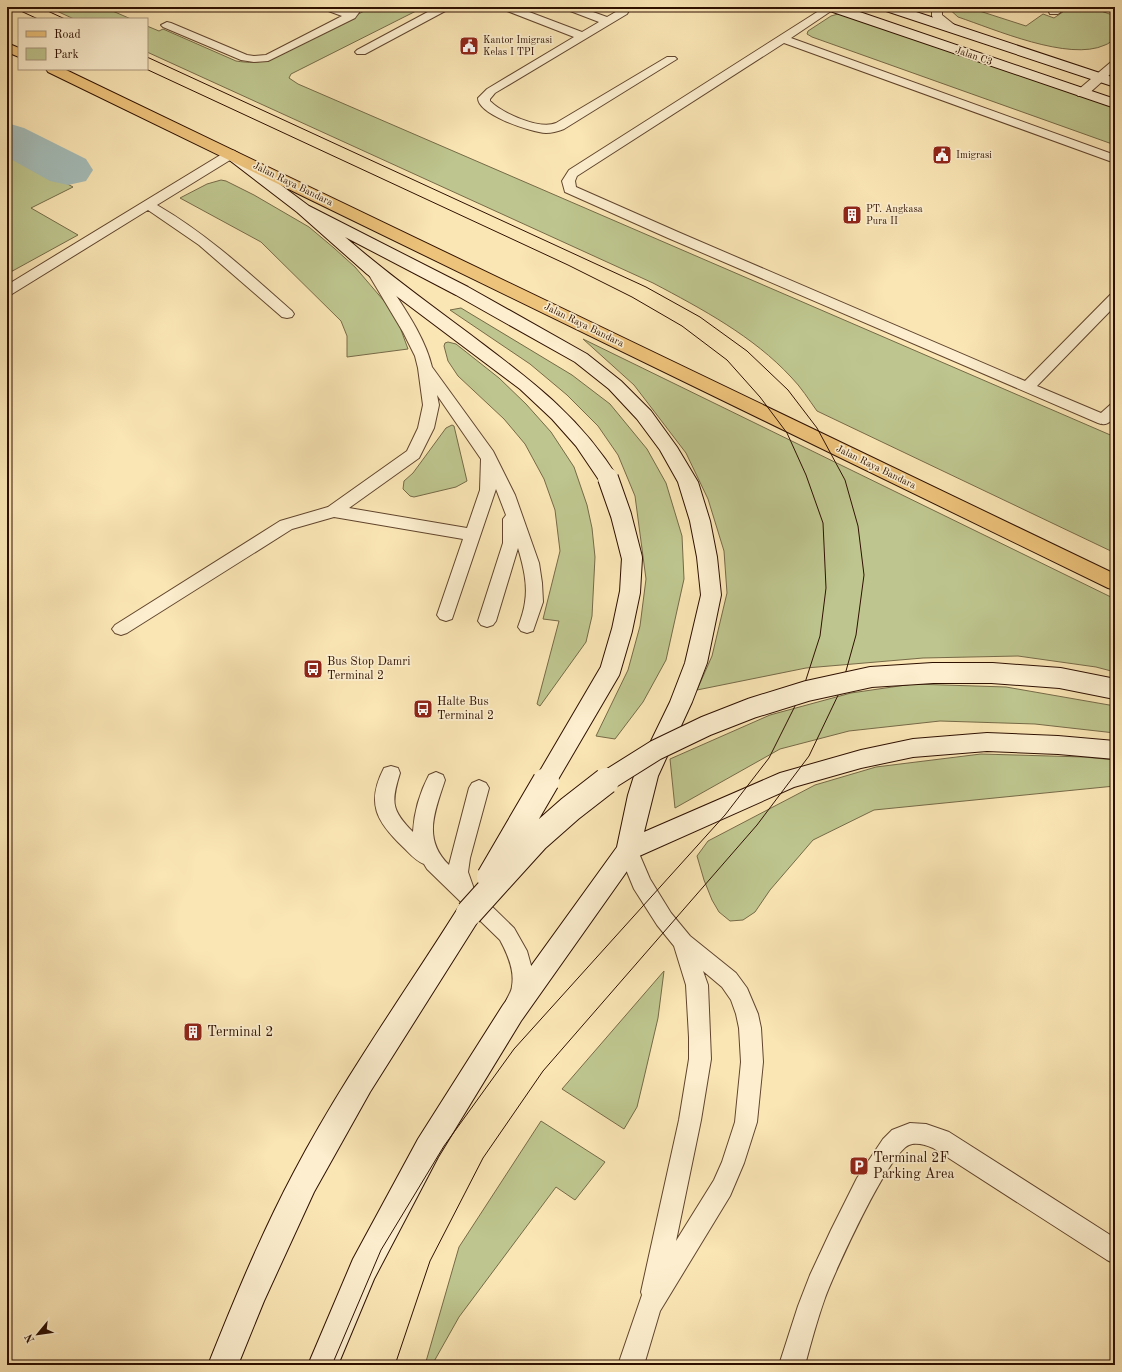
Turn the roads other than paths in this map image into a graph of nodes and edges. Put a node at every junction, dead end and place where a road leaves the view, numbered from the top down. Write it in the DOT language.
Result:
graph roads {
  1 [pos="327,7"];
  2 [pos="358,7"];
  3 [pos="445,7"];
  4 [pos="506,7"];
  5 [pos="569,7"];
  6 [pos="626,7"];
  7 [pos="832,7"];
  8 [pos="888,7"];
  9 [pos="923,7"];
  10 [pos="937,7"];
  11 [pos="1111,7"];
  12 [pos="1115,10"];
  13 [pos="351,16"];
  14 [pos="607,21"];
  15 [pos="168,25"];
  16 [pos="948,26"];
  17 [pos="582,36"];
  18 [pos="783,39"];
  19 [pos="7,47"];
  20 [pos="18,52"];
  21 [pos="361,52"];
  22 [pos="671,59"];
  23 [pos="1115,64"];
  24 [pos="55,70"];
  25 [pos="1098,77"];
  26 [pos="1115,83"];
  27 [pos="1082,93"];
  28 [pos="1115,104"];
  29 [pos="231,154"];
  30 [pos="1115,158"];
  31 [pos="149,205"];
  32 [pos="303,210"];
  33 [pos="373,270"];
  34 [pos="7,291"];
  35 [pos="1115,298"];
  36 [pos="288,314"];
  37 [pos="425,368"];
  38 [pos="1027,387"];
  39 [pos="1115,408"];
  40 [pos="487,455"];
  41 [pos="507,495"];
  42 [pos="334,511"];
  43 [pos="473,535"];
  44 [pos="1115,583"];
  45 [pos="446,615"];
  46 [pos="487,621"];
  47 [pos="527,627"];
  48 [pos="121,629"];
  49 [pos="1115,689"];
  50 [pos="1115,750"];
  51 [pos="391,773"];
  52 [pos="436,780"];
  53 [pos="479,788"];
  54 [pos="628,850"];
  55 [pos="434,863"];
  56 [pos="468,905"];
  57 [pos="683,942"];
  58 [pos="512,1013"];
  59 [pos="1115,1252"];
  60 [pos="650,1305"];
  61 [pos="223,1365"];
  62 [pos="323,1365"];
  63 [pos="631,1365"];
  64 [pos="792,1365"];
  1 -- 13 [label="lane"];
  2 -- 13 [label="lane"];
  3 -- 21 [label="lane"];
  4 -- 17 [label="lane"];
  5 -- 14 [label="lane"];
  6 -- 14 [label="lane"];
  7 -- 18 [label="lane"];
  7 -- 27 [label="street, Jalan C3"];
  8 -- 16 [label="street, Jalan C3"];
  9 -- 16 [label="lane"];
  10 -- 16 [label="lane"];
  11 -- 12 [label="lane"];
  13 -- 15 [label="lane"];
  14 -- 17 [label="lane"];
  16 -- 25 [label="street, Jalan C3"];
  17 -- 22 [label="lane"];
  18 -- 30 [label="lane"];
  18 -- 38 [label="lane"];
  19 -- 20 [label="main road"];
  23 -- 25 [label="lane"];
  24 -- 29 [label="main road, Jalan Raya Bandara"];
  25 -- 26 [label="street, Jalan C3"];
  25 -- 27 [label="lane"];
  27 -- 28 [label="street, Jalan C3"];
  29 -- 31 [label="lane"];
  29 -- 32 [label="street"];
  29 -- 44 [label="main road, Jalan Raya Bandara"];
  31 -- 34 [label="lane"];
  31 -- 36 [label="lane"];
  32 -- 33 [label="street"];
  32 -- 54 [label="street"];
  33 -- 37 [label="lane"];
  33 -- 56 [label="street, bridge"];
  35 -- 38 [label="lane"];
  37 -- 40 [label="lane"];
  37 -- 42 [label="lane"];
  38 -- 39 [label="lane"];
  40 -- 41 [label="lane"];
  40 -- 43 [label="lane"];
  41 -- 46 [label="lane"];
  41 -- 47 [label="lane"];
  42 -- 43 [label="lane"];
  42 -- 48 [label="lane"];
  43 -- 45 [label="lane"];
  49 -- 56 [label="street, bridge"];
  50 -- 54 [label="street"];
  51 -- 55 [label="lane"];
  52 -- 55 [label="lane"];
  53 -- 56 [label="lane"];
  54 -- 57 [label="lane"];
  54 -- 58 [label="street"];
  55 -- 56 [label="lane"];
  56 -- 58 [label="lane"];
  56 -- 61 [label="street"];
  57 -- 60 [label="lane"];
  57 -- 60 [label="lane"];
  58 -- 62 [label="street"];
  59 -- 64 [label="lane"];
  60 -- 63 [label="lane"];
}
